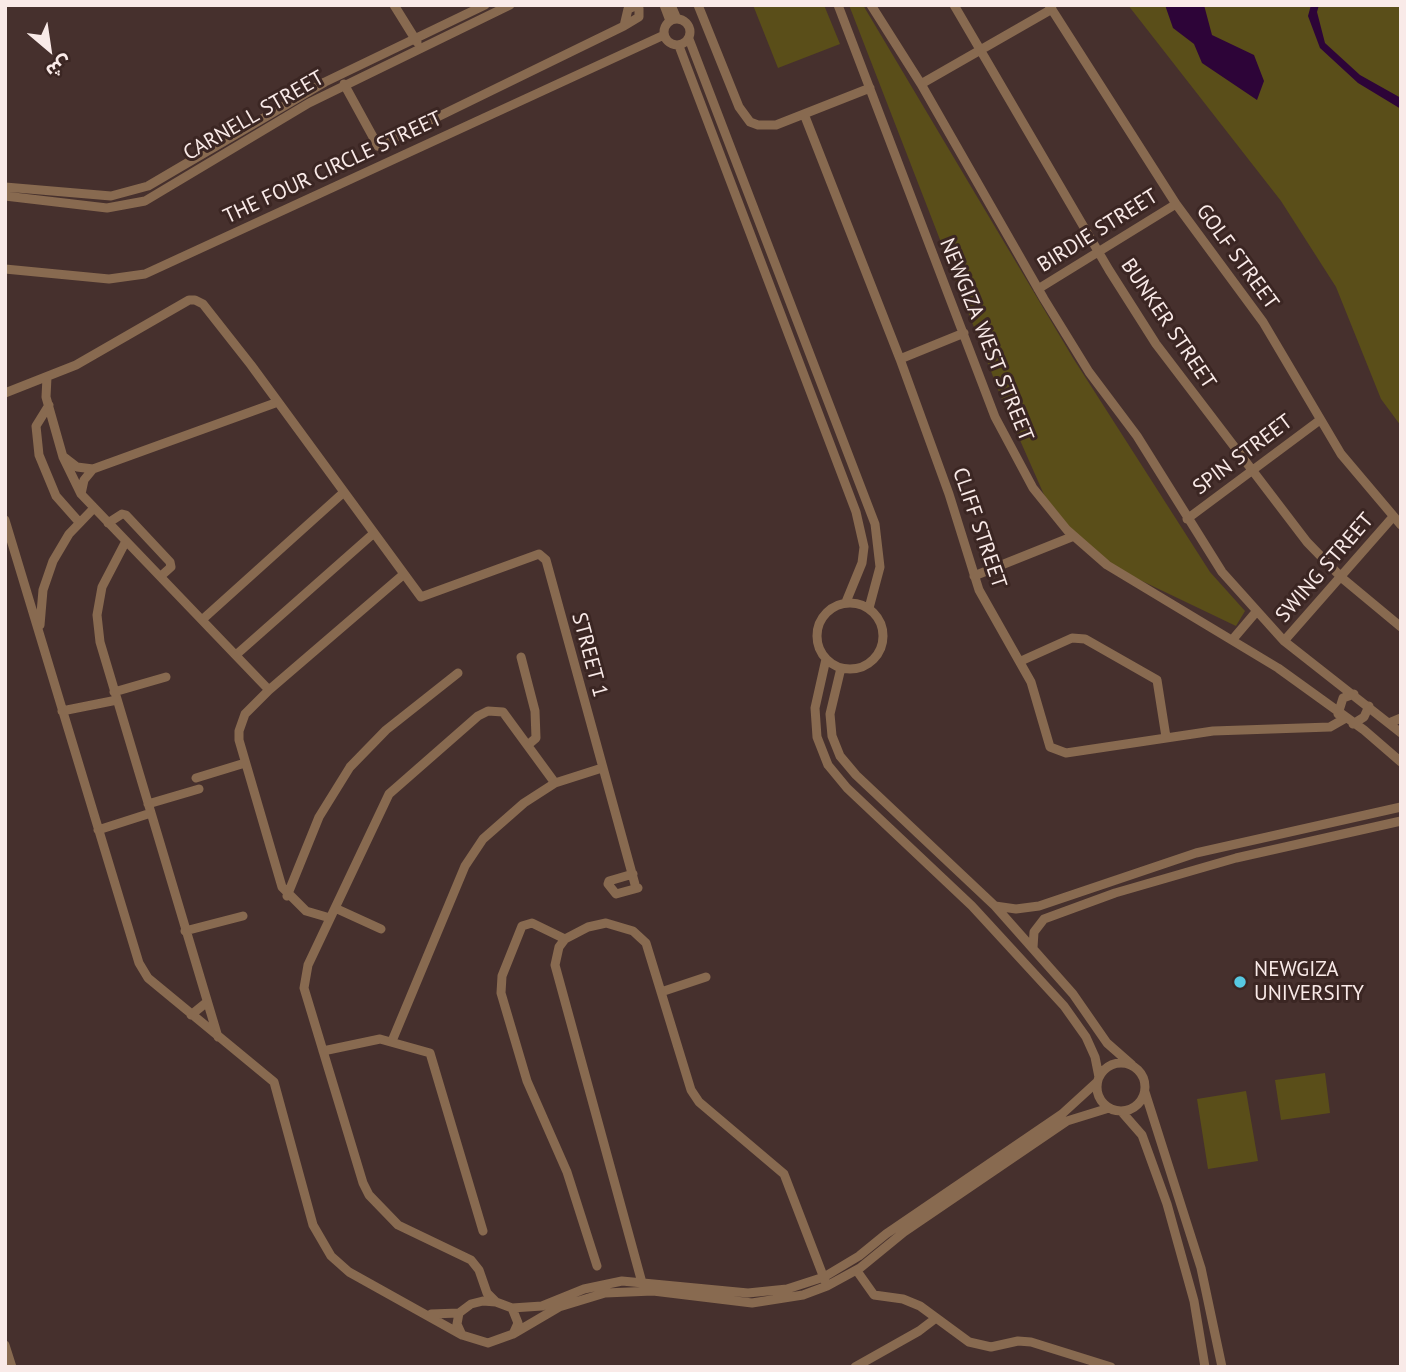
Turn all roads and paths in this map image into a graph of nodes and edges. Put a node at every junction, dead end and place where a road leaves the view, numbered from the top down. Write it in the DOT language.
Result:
graph roads {
  1 [pos="394,5"];
  2 [pos="485,5"];
  3 [pos="510,5"];
  4 [pos="664,5"];
  5 [pos="671,5"];
  6 [pos="698,5"];
  7 [pos="838,5"];
  8 [pos="871,5"];
  9 [pos="954,5"];
  10 [pos="1051,7"];
  11 [pos="491,16"];
  12 [pos="674,20"];
  13 [pos="624,26"];
  14 [pos="664,35"];
  15 [pos="416,39"];
  16 [pos="689,39"];
  17 [pos="679,46"];
  18 [pos="421,50"];
  19 [pos="981,50"];
  20 [pos="344,84"];
  21 [pos="921,84"];
  22 [pos="870,88"];
  23 [pos="276,109"];
  24 [pos="804,114"];
  25 [pos="283,120"];
  26 [pos="5,187"];
  27 [pos="5,196"];
  28 [pos="1176,204"];
  29 [pos="1100,252"];
  30 [pos="5,269"];
  31 [pos="1038,289"];
  32 [pos="964,333"];
  33 [pos="900,359"];
  34 [pos="47,377"];
  35 [pos="31,384"];
  36 [pos="5,394"];
  37 [pos="47,401"];
  38 [pos="278,402"];
  39 [pos="1320,420"];
  40 [pos="63,457"];
  41 [pos="93,469"];
  42 [pos="1253,471"];
  43 [pos="344,492"];
  44 [pos="81,494"];
  45 [pos="94,508"];
  46 [pos="1392,518"];
  47 [pos="1187,519"];
  48 [pos="5,520"];
  49 [pos="79,522"];
  50 [pos="108,523"];
  51 [pos="1401,524"];
  52 [pos="374,534"];
  53 [pos="1074,536"];
  54 [pos="126,541"];
  55 [pos="404,574"];
  56 [pos="161,576"];
  57 [pos="974,576"];
  58 [pos="1342,578"];
  59 [pos="45,582"];
  60 [pos="24,583"];
  61 [pos="846,603"];
  62 [pos="869,608"];
  63 [pos="1256,612"];
  64 [pos="203,619"];
  65 [pos="1401,627"];
  66 [pos="41,637"];
  67 [pos="1233,639"];
  68 [pos="1284,641"];
  69 [pos="237,654"];
  70 [pos="521,657"];
  71 [pos="826,659"];
  72 [pos="1021,661"];
  73 [pos="841,668"];
  74 [pos="458,673"];
  75 [pos="166,677"];
  76 [pos="269,690"];
  77 [pos="1354,694"];
  78 [pos="116,696"];
  79 [pos="1369,706"];
  80 [pos="62,711"];
  81 [pos="1341,717"];
  82 [pos="1401,718"];
  83 [pos="1389,723"];
  84 [pos="1353,724"];
  85 [pos="1401,733"];
  86 [pos="1166,737"];
  87 [pos="529,744"];
  88 [pos="1401,762"];
  89 [pos="245,763"];
  90 [pos="602,768"];
  91 [pos="196,778"];
  92 [pos="555,783"];
  93 [pos="199,789"];
  94 [pos="1401,807"];
  95 [pos="149,808"];
  96 [pos="1401,821"];
  97 [pos="98,830"];
  98 [pos="932,847"];
  99 [pos="922,859"];
  100 [pos="633,874"];
  101 [pos="287,896"];
  102 [pos="995,906"];
  103 [pos="1039,906"];
  104 [pos="335,908"];
  105 [pos="243,916"];
  106 [pos="330,918"];
  107 [pos="1044,919"];
  108 [pos="381,929"];
  109 [pos="186,931"];
  110 [pos="565,939"];
  111 [pos="1033,948"];
  112 [pos="706,977"];
  113 [pos="661,992"];
  114 [pos="207,1002"];
  115 [pos="191,1015"];
  116 [pos="218,1038"];
  117 [pos="393,1041"];
  118 [pos="323,1051"];
  119 [pos="1132,1065"];
  120 [pos="1098,1079"];
  121 [pos="1145,1092"];
  122 [pos="1110,1108"];
  123 [pos="1121,1111"];
  124 [pos="1065,1117"];
  125 [pos="989,1170"];
  126 [pos="483,1231"];
  127 [pos="878,1240"];
  128 [pos="886,1250"];
  129 [pos="597,1266"];
  130 [pos="857,1271"];
  131 [pos="482,1282"];
  132 [pos="826,1282"];
  133 [pos="643,1286"];
  134 [pos="496,1302"];
  135 [pos="471,1304"];
  136 [pos="512,1308"];
  137 [pos="423,1312"];
  138 [pos="459,1313"];
  139 [pos="936,1318"];
  140 [pos="513,1334"];
  141 [pos="461,1335"];
  142 [pos="5,1345"];
  143 [pos="1205,1364"];
  144 [pos="1222,1364"];
  145 [pos="12,1367"];
  146 [pos="855,1367"];
  147 [pos="1111,1367"];
  1 -- 15 [label="street"];
  2 -- 11 [label="street"];
  2 -- 15 [label="street, CARNELL STREET"];
  3 -- 11 [label="street, CARNELL STREET"];
  4 -- 12 [label="street"];
  5 -- 12 [label="street"];
  6 -- 24 [label="street"];
  7 -- 22 [label="street, NEWGIZA WEST STREET"];
  8 -- 21 [label="street"];
  9 -- 19 [label="street, BUNKER STREET"];
  10 -- 19 [label="street"];
  10 -- 28 [label="street, GOLF STREET"];
  11 -- 18 [label="street, CARNELL STREET"];
  12 -- 14 [label="street"];
  12 -- 16 [label="street"];
  13 -- 20 [label="street"];
  14 -- 17 [label="street"];
  14 -- 30 [label="street, THE FOUR CIRCLE STREET"];
  15 -- 18 [label="street"];
  15 -- 23 [label="street, CARNELL STREET"];
  16 -- 17 [label="street"];
  16 -- 62 [label="street"];
  17 -- 61 [label="street"];
  18 -- 20 [label="street, CARNELL STREET"];
  19 -- 21 [label="street"];
  19 -- 29 [label="street, BUNKER STREET"];
  20 -- 25 [label="street, CARNELL STREET"];
  21 -- 31 [label="street"];
  22 -- 24 [label="street"];
  22 -- 32 [label="street, NEWGIZA WEST STREET"];
  23 -- 25 [label="street"];
  23 -- 26 [label="street, CARNELL STREET"];
  24 -- 33 [label="street, CLIFF STREET"];
  25 -- 27 [label="street, CARNELL STREET"];
  28 -- 29 [label="street, BIRDIE STREET"];
  28 -- 39 [label="street, GOLF STREET"];
  29 -- 31 [label="street, BIRDIE STREET"];
  29 -- 42 [label="street, BUNKER STREET"];
  31 -- 47 [label="street"];
  32 -- 33 [label="street"];
  32 -- 53 [label="street, NEWGIZA WEST STREET"];
  33 -- 57 [label="street, CLIFF STREET"];
  34 -- 35 [label="street"];
  34 -- 37 [label="street"];
  34 -- 38 [label="street"];
  35 -- 36 [label="street"];
  35 -- 37 [label="street"];
  37 -- 40 [label="street"];
  37 -- 49 [label="street"];
  38 -- 41 [label="street"];
  38 -- 43 [label="street"];
  39 -- 42 [label="street, SPIN STREET"];
  39 -- 46 [label="street, GOLF STREET"];
  40 -- 41 [label="street"];
  40 -- 44 [label="street"];
  41 -- 44 [label="street"];
  42 -- 47 [label="street, SPIN STREET"];
  42 -- 58 [label="street, BUNKER STREET"];
  43 -- 52 [label="street"];
  43 -- 64 [label="street"];
  44 -- 45 [label="street"];
  45 -- 49 [label="street"];
  45 -- 50 [label="street"];
  46 -- 51 [label="street, GOLF STREET"];
  46 -- 58 [label="street, SWING STREET"];
  47 -- 63 [label="street"];
  48 -- 60 [label="street"];
  49 -- 59 [label="street"];
  50 -- 54 [label="street"];
  50 -- 56 [label="street"];
  52 -- 55 [label="street"];
  52 -- 69 [label="street"];
  53 -- 57 [label="street"];
  53 -- 67 [label="street, NEWGIZA WEST STREET"];
  54 -- 56 [label="street"];
  54 -- 78 [label="street"];
  55 -- 76 [label="street"];
  55 -- 90 [label="street, STREET 1"];
  56 -- 64 [label="street"];
  57 -- 72 [label="street, CLIFF STREET"];
  58 -- 65 [label="street, BUNKER STREET"];
  58 -- 68 [label="street, SWING STREET"];
  59 -- 60 [label="street"];
  59 -- 66 [label="street"];
  60 -- 66 [label="street"];
  61 -- 62 [label="street"];
  61 -- 71 [label="street"];
  62 -- 73 [label="street"];
  63 -- 67 [label="street"];
  63 -- 68 [label="street"];
  64 -- 69 [label="street"];
  66 -- 80 [label="street"];
  67 -- 81 [label="street, NEWGIZA WEST STREET"];
  68 -- 77 [label="street"];
  69 -- 76 [label="street"];
  70 -- 87 [label="street"];
  71 -- 73 [label="street"];
  71 -- 99 [label="street"];
  72 -- 86 [label="street"];
  72 -- 86 [label="street, CLIFF STREET"];
  73 -- 98 [label="street"];
  74 -- 101 [label="street"];
  75 -- 78 [label="street"];
  76 -- 89 [label="street"];
  77 -- 79 [label="street"];
  77 -- 81 [label="street"];
  78 -- 80 [label="street"];
  78 -- 95 [label="street"];
  79 -- 83 [label="street"];
  79 -- 84 [label="street"];
  80 -- 97 [label="street"];
  81 -- 84 [label="street, NEWGIZA WEST STREET"];
  81 -- 86 [label="street, CLIFF STREET"];
  82 -- 83 [label="street"];
  83 -- 85 [label="street"];
  84 -- 88 [label="street, NEWGIZA WEST STREET"];
  87 -- 92 [label="street"];
  87 -- 104 [label="street"];
  89 -- 91 [label="street"];
  89 -- 101 [label="street"];
  90 -- 92 [label="street"];
  90 -- 100 [label="street, STREET 1"];
  92 -- 117 [label="street"];
  93 -- 95 [label="street"];
  94 -- 103 [label="street"];
  95 -- 97 [label="street"];
  95 -- 109 [label="street"];
  96 -- 107 [label="street"];
  97 -- 115 [label="street"];
  98 -- 99 [label="street"];
  98 -- 102 [label="street"];
  99 -- 120 [label="street"];
  100 -- 100 [label="street, STREET 1"];
  101 -- 106 [label="street"];
  102 -- 103 [label="street"];
  102 -- 111 [label="street"];
  103 -- 107 [label="street"];
  104 -- 106 [label="street"];
  104 -- 108 [label="street"];
  105 -- 109 [label="street"];
  106 -- 118 [label="street"];
  107 -- 111 [label="street"];
  109 -- 114 [label="street"];
  110 -- 113 [label="street"];
  110 -- 129 [label="street"];
  110 -- 133 [label="street"];
  111 -- 119 [label="street"];
  112 -- 113 [label="street"];
  113 -- 132 [label="street"];
  114 -- 115 [label="street"];
  114 -- 116 [label="street"];
  115 -- 116 [label="street"];
  116 -- 137 [label="street"];
  117 -- 118 [label="street"];
  117 -- 126 [label="street"];
  118 -- 131 [label="street"];
  119 -- 120 [label="street"];
  119 -- 121 [label="street"];
  120 -- 122 [label="street"];
  120 -- 124 [label="street"];
  121 -- 123 [label="street"];
  121 -- 144 [label="street"];
  122 -- 123 [label="street"];
  122 -- 124 [label="street"];
  123 -- 143 [label="street"];
  124 -- 125 [label="street"];
  125 -- 127 [label="street"];
  125 -- 128 [label="street"];
  127 -- 128 [label="street"];
  127 -- 132 [label="street"];
  128 -- 130 [label="street"];
  130 -- 132 [label="street"];
  130 -- 139 [label="street"];
  131 -- 134 [label="street"];
  131 -- 135 [label="street"];
  132 -- 133 [label="street"];
  133 -- 136 [label="street"];
  133 -- 140 [label="street"];
  134 -- 135 [label="street"];
  134 -- 136 [label="street"];
  135 -- 138 [label="street"];
  136 -- 140 [label="street"];
  137 -- 138 [label="street"];
  137 -- 141 [label="street"];
  138 -- 141 [label="street"];
  139 -- 146 [label="street"];
  139 -- 147 [label="street"];
  140 -- 141 [label="street"];
  142 -- 145 [label="street"];
  143 -- 144 [label="street"];
}
